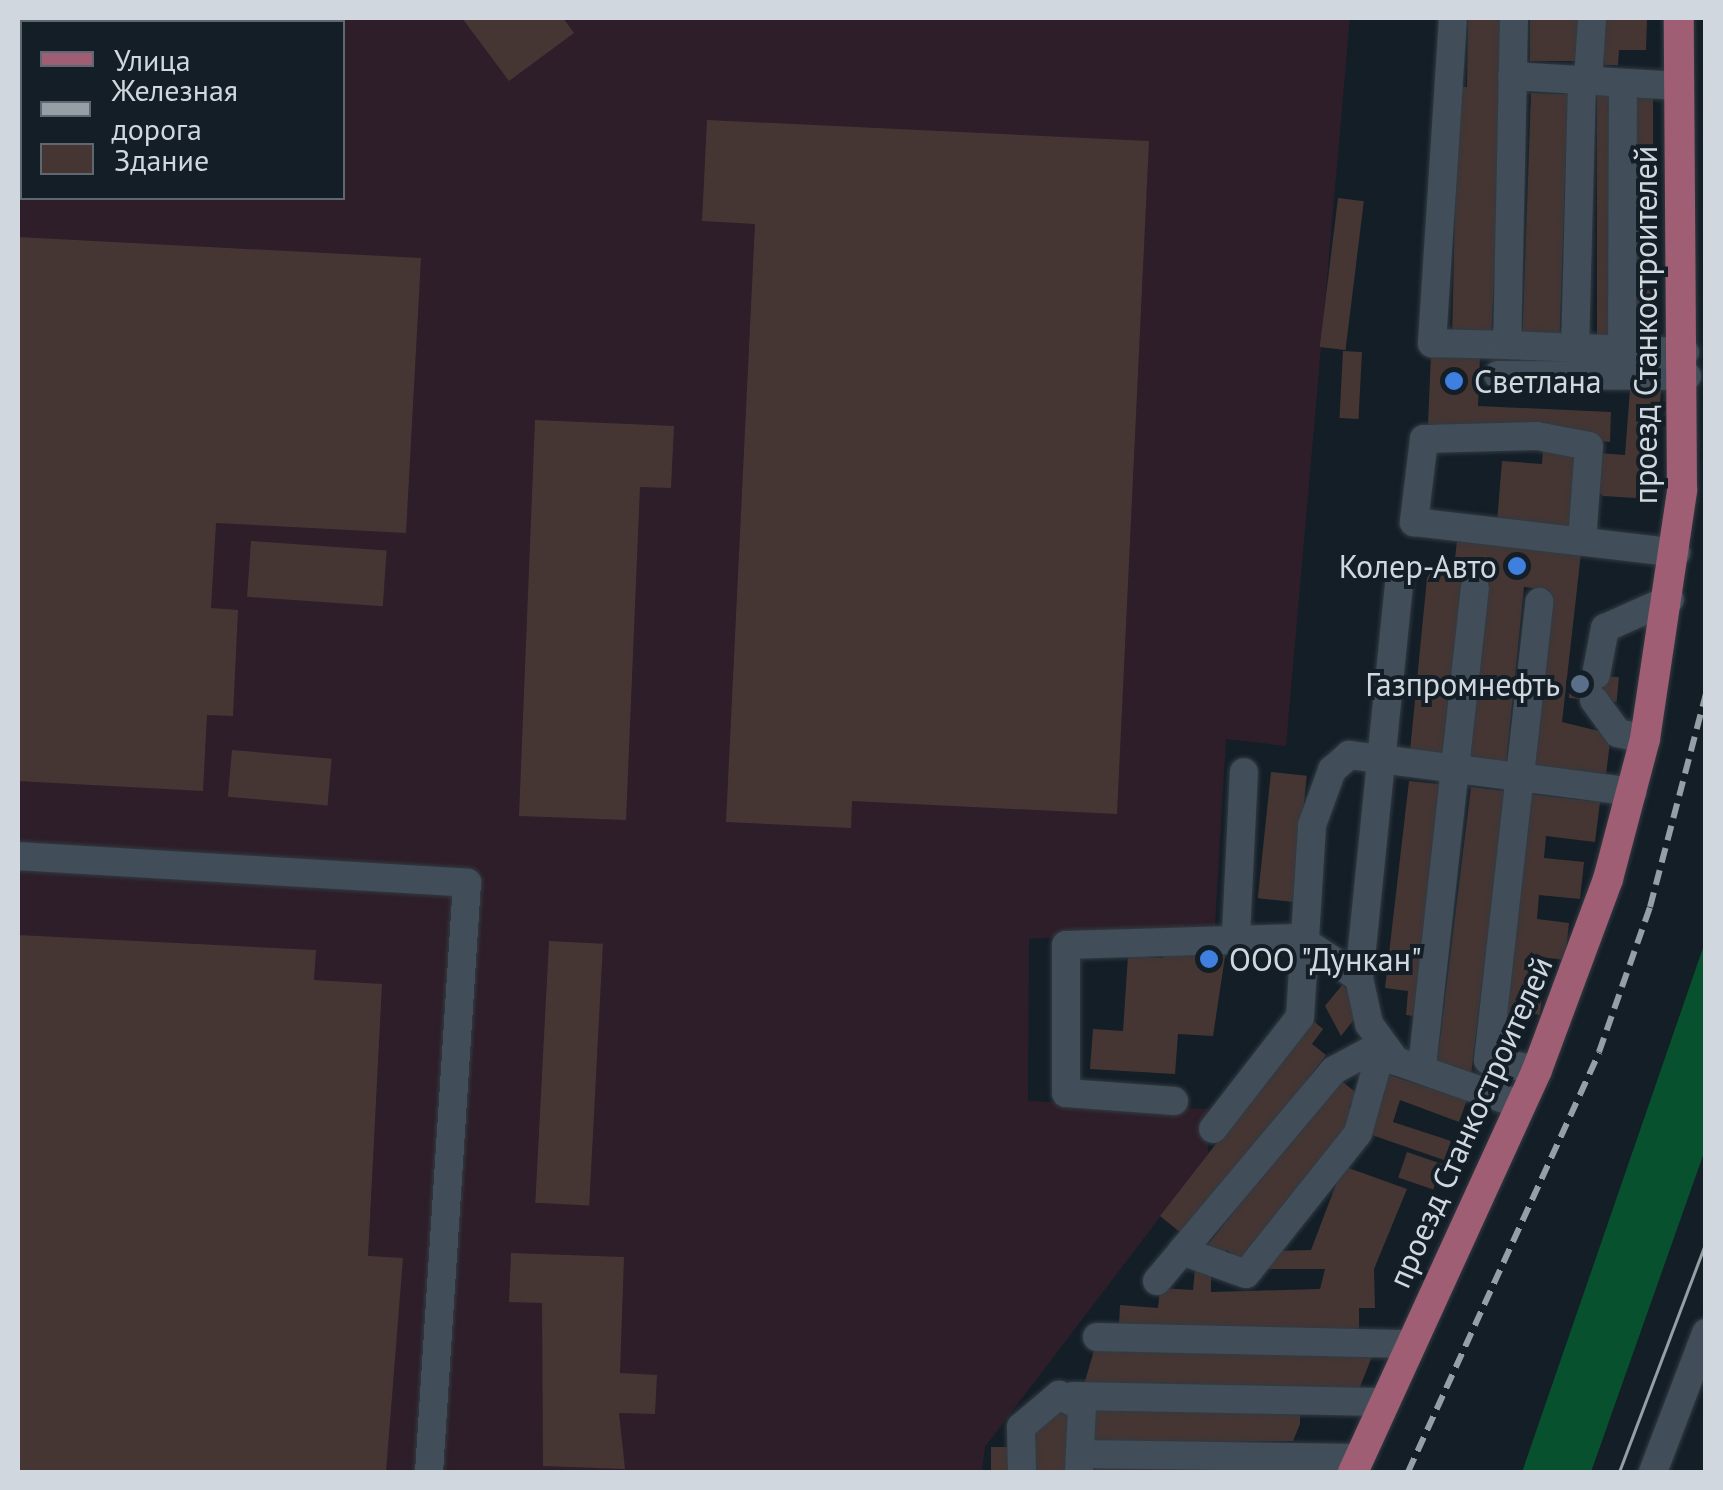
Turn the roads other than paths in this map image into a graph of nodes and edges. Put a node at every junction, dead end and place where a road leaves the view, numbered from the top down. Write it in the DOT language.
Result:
graph roads {
  1 [pos="1453,18"];
  2 [pos="1514,18"];
  3 [pos="1592,18"];
  4 [pos="1679,18"];
  5 [pos="1512,76"];
  6 [pos="1585,80"];
  7 [pos="1623,82"];
  8 [pos="1680,86"];
  9 [pos="1506,345"];
  10 [pos="1575,350"];
  11 [pos="1622,351"];
  12 [pos="1686,364"];
  13 [pos="1498,375"];
  14 [pos="1582,541"];
  15 [pos="1676,553"];
  16 [pos="1399,584"];
  17 [pos="1475,588"];
  18 [pos="1670,599"];
  19 [pos="1538,602"];
  20 [pos="1644,739"];
  21 [pos="1381,758"];
  22 [pos="1456,770"];
  23 [pos="1244,772"];
  24 [pos="1520,778"];
  25 [pos="1632,792"];
  26 [pos="18,856"];
  27 [pos="1236,934"];
  28 [pos="1300,938"];
  29 [pos="1358,978"];
  30 [pos="1383,1044"];
  31 [pos="1488,1060"];
  32 [pos="1422,1067"];
  33 [pos="1538,1070"];
  34 [pos="1478,1090"];
  35 [pos="1174,1100"];
  36 [pos="1521,1106"];
  37 [pos="1213,1129"];
  38 [pos="1182,1252"];
  39 [pos="1157,1281"];
  40 [pos="1706,1333"];
  41 [pos="1098,1337"];
  42 [pos="1408,1344"];
  43 [pos="1698,1377"];
  44 [pos="1073,1396"];
  45 [pos="1381,1402"];
  46 [pos="1079,1463"];
  47 [pos="1356,1465"];
  48 [pos="429,1472"];
  49 [pos="1022,1472"];
  50 [pos="1654,1472"];
  1 -- 9 [label="street"];
  2 -- 5 [label="street"];
  3 -- 6 [label="street"];
  4 -- 8 [label="main road, проезд Станкостроителей"];
  5 -- 6 [label="street"];
  5 -- 9 [label="street"];
  6 -- 7 [label="street"];
  6 -- 10 [label="street"];
  7 -- 8 [label="street"];
  7 -- 11 [label="street"];
  8 -- 12 [label="main road, проезд Станкостроителей"];
  9 -- 10 [label="street"];
  10 -- 11 [label="street"];
  11 -- 12 [label="street"];
  12 -- 13 [label="street"];
  12 -- 15 [label="main road, проезд Станкостроителей"];
  14 -- 14 [label="street"];
  14 -- 15 [label="street"];
  15 -- 18 [label="main road, проезд Станкостроителей"];
  16 -- 21 [label="street"];
  17 -- 22 [label="street"];
  18 -- 20 [label="main road, проезд Станкостроителей"];
  18 -- 20 [label="street"];
  19 -- 24 [label="street"];
  20 -- 25 [label="main road, проезд Станкостроителей"];
  21 -- 22 [label="street"];
  21 -- 28 [label="street"];
  21 -- 29 [label="street"];
  22 -- 24 [label="street"];
  22 -- 32 [label="street"];
  23 -- 27 [label="street"];
  24 -- 25 [label="street"];
  24 -- 31 [label="street"];
  25 -- 33 [label="main road, проезд Станкостроителей"];
  26 -- 48 [label="street"];
  27 -- 28 [label="street"];
  27 -- 35 [label="street"];
  28 -- 29 [label="street"];
  28 -- 37 [label="street"];
  29 -- 30 [label="street"];
  30 -- 32 [label="street"];
  30 -- 38 [label="street"];
  30 -- 38 [label="street"];
  31 -- 33 [label="street"];
  31 -- 34 [label="street"];
  32 -- 34 [label="street"];
  33 -- 36 [label="main road, проезд Станкостроителей"];
  34 -- 36 [label="street"];
  36 -- 42 [label="main road, проезд Станкостроителей"];
  38 -- 39 [label="street"];
  40 -- 43 [label="street"];
  41 -- 42 [label="street"];
  42 -- 45 [label="main road, проезд Станкостроителей"];
  43 -- 50 [label="street"];
  44 -- 45 [label="street"];
  44 -- 46 [label="street"];
  44 -- 49 [label="street"];
  45 -- 47 [label="main road, проезд Станкостроителей"];
  46 -- 47 [label="street"];
}
